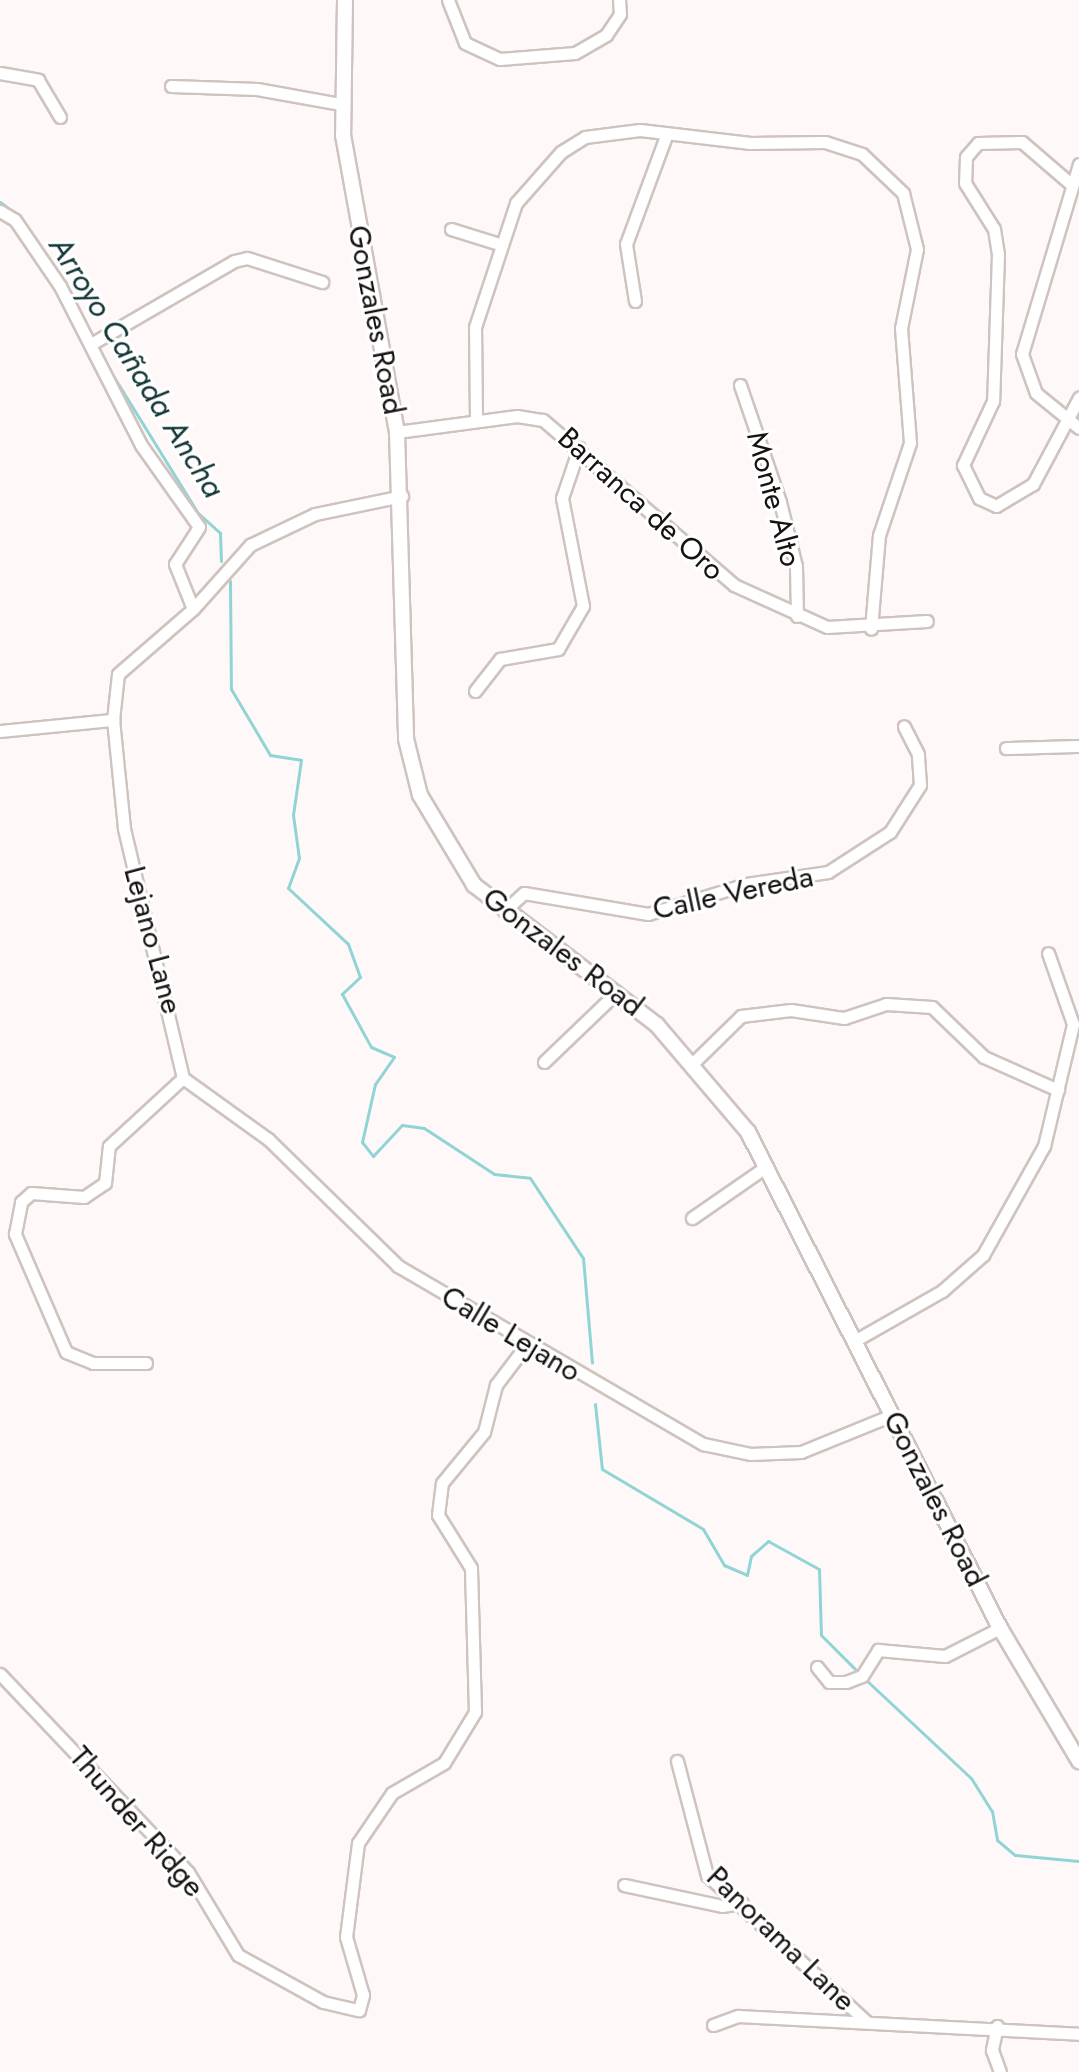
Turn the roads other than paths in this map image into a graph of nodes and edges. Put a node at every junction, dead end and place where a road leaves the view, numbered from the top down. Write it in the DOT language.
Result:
graph roads {
  1 [pos="345,0"];
  2 [pos="448,0"];
  3 [pos="619,0"];
  4 [pos="0,73"];
  5 [pos="171,86"];
  6 [pos="340,104"];
  7 [pos="60,117"];
  8 [pos="667,133"];
  9 [pos="1079,164"];
  10 [pos="1072,185"];
  11 [pos="0,211"];
  12 [pos="451,229"];
  13 [pos="502,245"];
  14 [pos="322,282"];
  15 [pos="635,301"];
  16 [pos="94,342"];
  17 [pos="740,385"];
  18 [pos="1079,398"];
  19 [pos="1067,419"];
  20 [pos="476,420"];
  21 [pos="1079,428"];
  22 [pos="397,432"];
  23 [pos="579,448"];
  24 [pos="402,496"];
  25 [pos="193,609"];
  26 [pos="797,616"];
  27 [pos="927,621"];
  28 [pos="871,629"];
  29 [pos="475,691"];
  30 [pos="113,720"];
  31 [pos="904,726"];
  32 [pos="0,731"];
  33 [pos="1079,746"];
  34 [pos="1006,748"];
  35 [pos="504,911"];
  36 [pos="1048,953"];
  37 [pos="617,992"];
  38 [pos="544,1062"];
  39 [pos="694,1062"];
  40 [pos="183,1078"];
  41 [pos="1058,1090"];
  42 [pos="767,1166"];
  43 [pos="692,1218"];
  44 [pos="856,1340"];
  45 [pos="527,1344"];
  46 [pos="146,1363"];
  47 [pos="892,1415"];
  48 [pos="1000,1628"];
  49 [pos="817,1667"];
  50 [pos="0,1674"];
  51 [pos="677,1761"];
  52 [pos="1079,1761"];
  53 [pos="624,1885"];
  54 [pos="742,1903"];
  55 [pos="866,2021"];
  56 [pos="713,2025"];
  57 [pos="997,2026"];
  58 [pos="1079,2034"];
  59 [pos="1000,2072"];
  1 -- 6 [label="street, Gonzales Road"];
  2 -- 3 [label="street"];
  4 -- 7 [label="street"];
  5 -- 6 [label="street"];
  6 -- 22 [label="street, Gonzales Road"];
  8 -- 13 [label="street"];
  8 -- 15 [label="street"];
  8 -- 28 [label="street"];
  9 -- 10 [label="street"];
  10 -- 19 [label="street"];
  10 -- 19 [label="street"];
  11 -- 25 [label="street"];
  12 -- 13 [label="street"];
  13 -- 20 [label="street"];
  14 -- 16 [label="street"];
  17 -- 26 [label="street, Monte Alto"];
  18 -- 19 [label="street"];
  19 -- 21 [label="street"];
  20 -- 22 [label="street, Barranca de Oro"];
  20 -- 23 [label="street, Barranca de Oro"];
  22 -- 24 [label="street, Gonzales Road"];
  23 -- 26 [label="street, Barranca de Oro"];
  23 -- 29 [label="street"];
  24 -- 25 [label="street, Lejano Lane"];
  24 -- 35 [label="street, Gonzales Road"];
  25 -- 30 [label="street, Lejano Lane"];
  26 -- 28 [label="street, Barranca de Oro"];
  27 -- 28 [label="street, Barranca de Oro"];
  30 -- 32 [label="street"];
  30 -- 40 [label="street, Lejano Lane"];
  31 -- 35 [label="street, Calle Vereda"];
  33 -- 34 [label="street"];
  35 -- 37 [label="street, Gonzales Road"];
  36 -- 41 [label="street"];
  37 -- 38 [label="street"];
  37 -- 39 [label="street, Gonzales Road"];
  39 -- 41 [label="street"];
  39 -- 42 [label="street, Gonzales Road"];
  40 -- 45 [label="street, Calle Lejano"];
  40 -- 46 [label="street"];
  41 -- 44 [label="street"];
  42 -- 43 [label="street"];
  42 -- 44 [label="street, Gonzales Road"];
  44 -- 47 [label="street, Gonzales Road"];
  45 -- 47 [label="street, Calle Lejano"];
  45 -- 50 [label="street, Thunder Ridge"];
  47 -- 48 [label="street, Gonzales Road"];
  48 -- 49 [label="street"];
  48 -- 52 [label="street, Gonzales Road"];
  51 -- 54 [label="street, Panorama Lane"];
  53 -- 54 [label="street"];
  54 -- 55 [label="street, Panorama Lane"];
  55 -- 56 [label="street"];
  55 -- 57 [label="street"];
  57 -- 58 [label="street"];
  57 -- 59 [label="street"];
}
